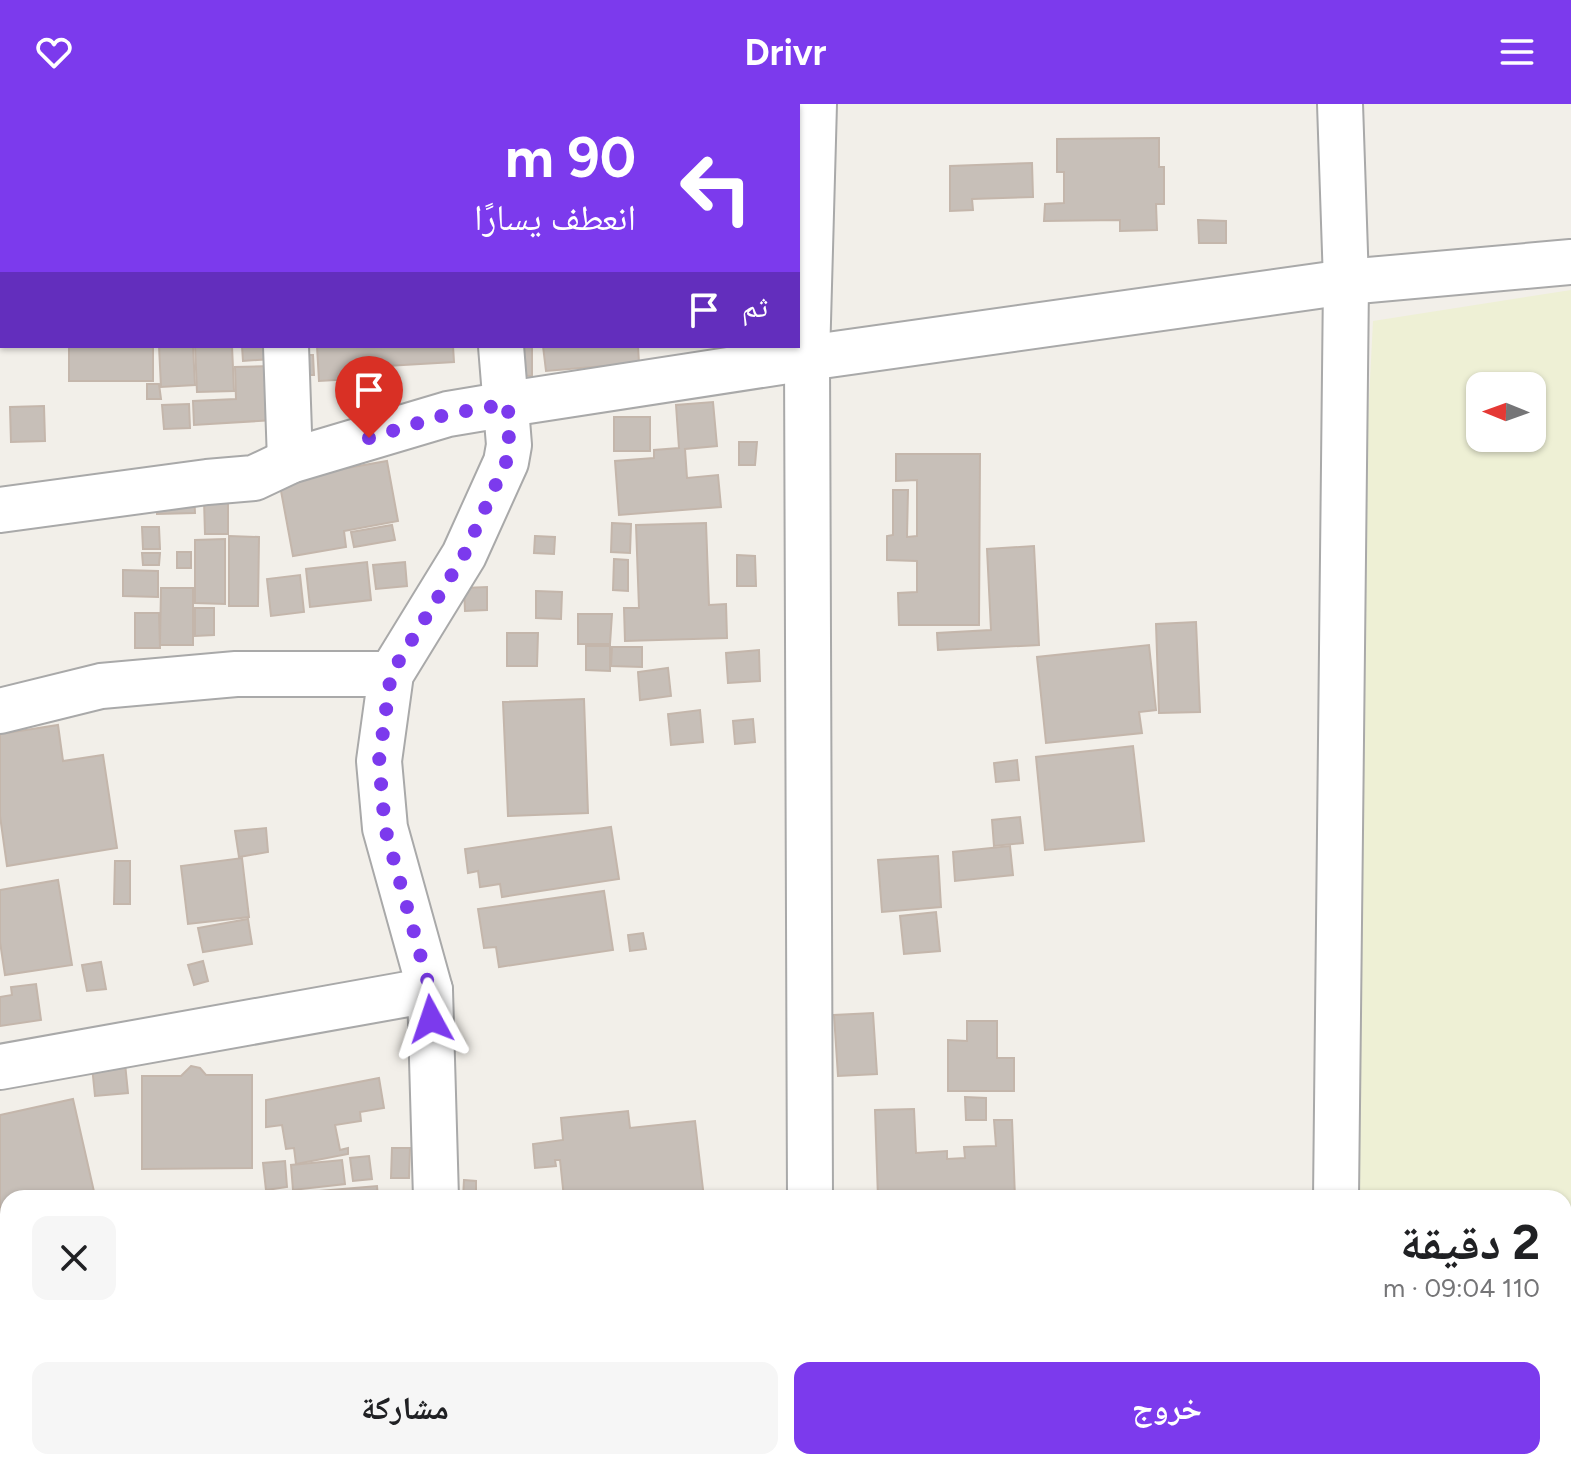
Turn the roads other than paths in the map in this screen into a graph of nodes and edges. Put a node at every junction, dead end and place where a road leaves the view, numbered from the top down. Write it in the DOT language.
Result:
graph roads {
  1 [pos="814,104"];
  2 [pos="1340,104"];
  3 [pos="1571,262"];
  4 [pos="1346,282"];
  5 [pos="286,348"];
  6 [pos="501,348"];
  7 [pos="807,358"];
  8 [pos="508,404"];
  9 [pos="290,461"];
  10 [pos="0,510"];
  11 [pos="391,674"];
  12 [pos="0,711"];
  13 [pos="430,990"];
  14 [pos="0,1067"];
  15 [pos="436,1190"];
  16 [pos="810,1190"];
  17 [pos="1336,1190"];
  1 -- 7 [label="street"];
  2 -- 4 [label="street"];
  3 -- 4 [label="street"];
  4 -- 7 [label="street"];
  4 -- 17 [label="street"];
  5 -- 9 [label="street"];
  6 -- 8 [label="street"];
  7 -- 8 [label="street"];
  7 -- 16 [label="street"];
  8 -- 9 [label="street"];
  8 -- 11 [label="street"];
  9 -- 10 [label="street"];
  11 -- 12 [label="street"];
  11 -- 13 [label="street"];
  13 -- 14 [label="street"];
  13 -- 15 [label="street"];
}
